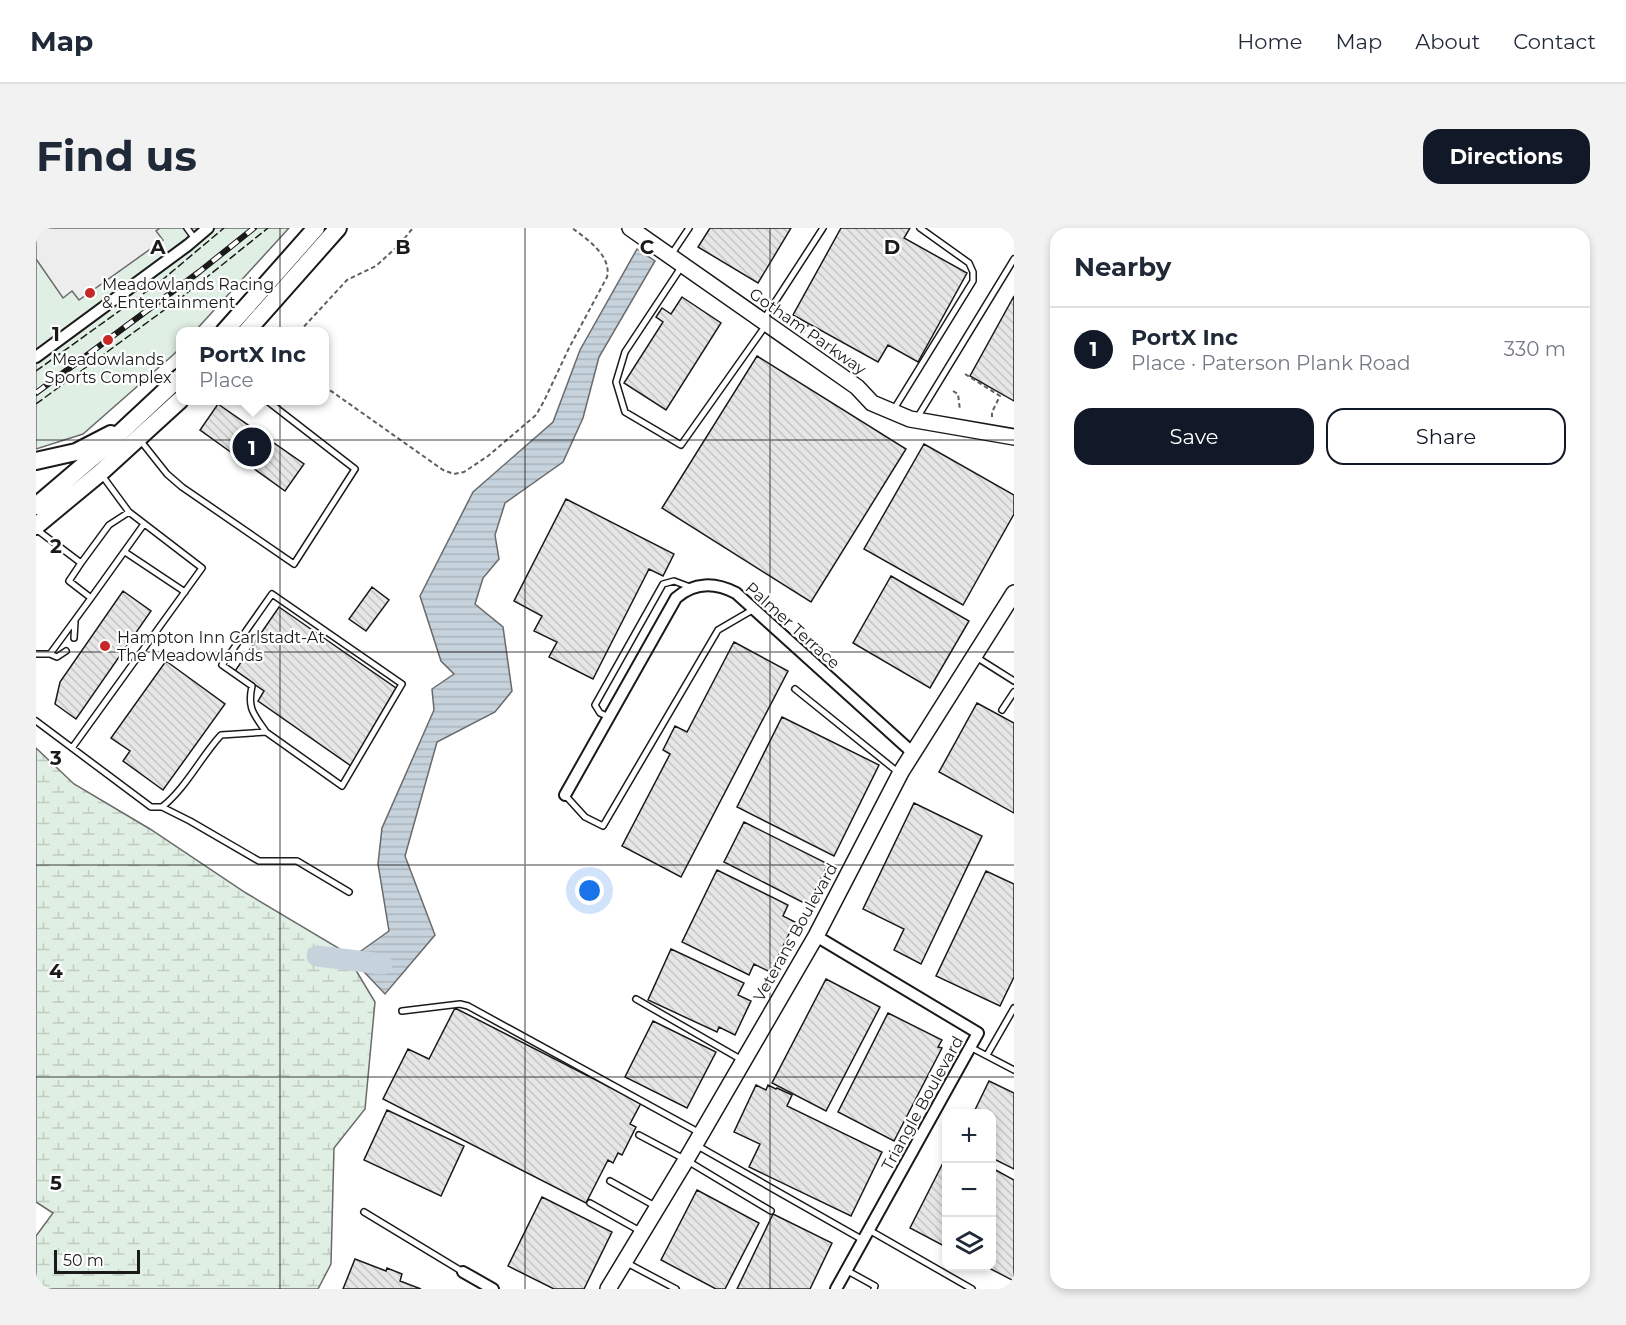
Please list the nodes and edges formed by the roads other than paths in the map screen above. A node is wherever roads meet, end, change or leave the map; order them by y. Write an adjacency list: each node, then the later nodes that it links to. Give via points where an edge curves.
1 (187, 228): 9 (lane)
2 (208, 228): 9 (street)
3 (316, 228): 14 (main road)
4 (338, 228): 15 (main road)
5 (630, 228): 10 (street, Gotham Parkway)
6 (689, 228): 10 (lane)
7 (823, 228): 13 (lane)
8 (920, 228): 20 (lane, via 969,263 973,281)
9 (195, 239): 16 (street)
10 (670, 256): 12 (street, Gotham Parkway)
11 (1014, 259): 22 (lane)
12 (683, 265): 13 (street, Gotham Parkway); 13 (lane, via 625,352 616,382 626,412 681,445)
13 (765, 322): 20 (street, Gotham Parkway, via 857,387 872,403)
14 (228, 327)
15 (250, 327)
16 (36, 357)
17 (176, 381): 21 (main road)
18 (176, 404): 24 (main road)
19 (272, 405): 24 (lane, via 355,469 294,564 182,487)
20 (892, 413): 22 (street, Gotham Parkway)
21 (137, 419): 25 (main road, via 76,452); 27 (main road)
22 (916, 420): 23 (street, Gotham Parkway)
23 (1014, 437)
24 (139, 439): 26 (main road)
25 (36, 461)
26 (100, 473): 28 (lane); 30 (main road)
27 (36, 506)
28 (129, 512): 29 (lane); 32 (lane, via 109,525)
29 (144, 524): 31 (lane); 34 (lane, via 202,568)
30 (36, 527): 32 (lane)
31 (125, 552): 34 (lane); 35 (lane)
32 (81, 563): 35 (lane, via 69,581)
33 (691, 588): 37 (street, Palmer Terrace, via 725,587); 48 (street, via 676,598); 48 (lane, via 674,581 663,584 595,705)
34 (185, 592): 51 (lane)
35 (91, 598): 38 (lane)
36 (1013, 599): 43 (street, Veterans Boulevard)
37 (754, 609): 52 (street, Palmer Terrace); 54 (lane, via 718,630 603,826 585,817)
38 (75, 622): 39 (lane); 42 (lane)
39 (74, 638)
40 (66, 651): 42 (lane, via 57,657)
41 (36, 654): 42 (lane)
42 (50, 654)
43 (974, 656): 44 (lane); 52 (street, Veterans Boulevard)
44 (1014, 681)
45 (795, 689): 53 (lane)
46 (1014, 692): 47 (lane)
47 (1002, 710)
48 (609, 717): 54 (street)
49 (36, 721): 51 (lane)
50 (266, 732): 50 (lane, via 250,708 252,686 222,665 272,594 402,684 342,786); 55 (lane, via 221,735)
51 (72, 748): 55 (lane, via 151,807)
52 (914, 753): 53 (street, Veterans Boulevard)
53 (900, 774): 57 (street, Veterans Boulevard)
54 (565, 795)
55 (162, 807): 56 (lane, via 259,861 297,861)
56 (349, 892)
57 (816, 936): 61 (street, Triangle Boulevard, via 978,1033); 63 (street, Veterans Boulevard)
58 (636, 999): 63 (lane)
59 (1014, 1008): 62 (lane)
60 (402, 1011): 66 (lane, via 468,1006)
61 (970, 1047): 62 (lane); 73 (street, Triangle Boulevard)
62 (987, 1056): 64 (lane)
63 (743, 1061): 66 (street, Veterans Boulevard)
64 (1014, 1070)
65 (639, 1135): 67 (lane)
66 (698, 1139): 67 (street, Veterans Boulevard); 75 (lane)
67 (686, 1160): 70 (street, Veterans Boulevard); 71 (lane)
68 (610, 1181): 70 (lane)
69 (590, 1203): 74 (lane)
70 (657, 1207): 74 (street, Veterans Boulevard)
71 (771, 1210)
72 (364, 1212): 78 (lane)
73 (869, 1230): 75 (street, Triangle Boulevard); 84 (lane)
74 (642, 1232): 76 (street, Veterans Boulevard)
75 (863, 1240): 77 (street, Triangle Boulevard)
76 (624, 1261): 80 (street, Veterans Boulevard); 81 (lane)
77 (846, 1270): 82 (street, Triangle Boulevard); 83 (lane, via 875,1286)
78 (463, 1272): 79 (street)
79 (493, 1289)
80 (608, 1289)
81 (676, 1289)
82 (836, 1289)
83 (874, 1289)
84 (972, 1289)

